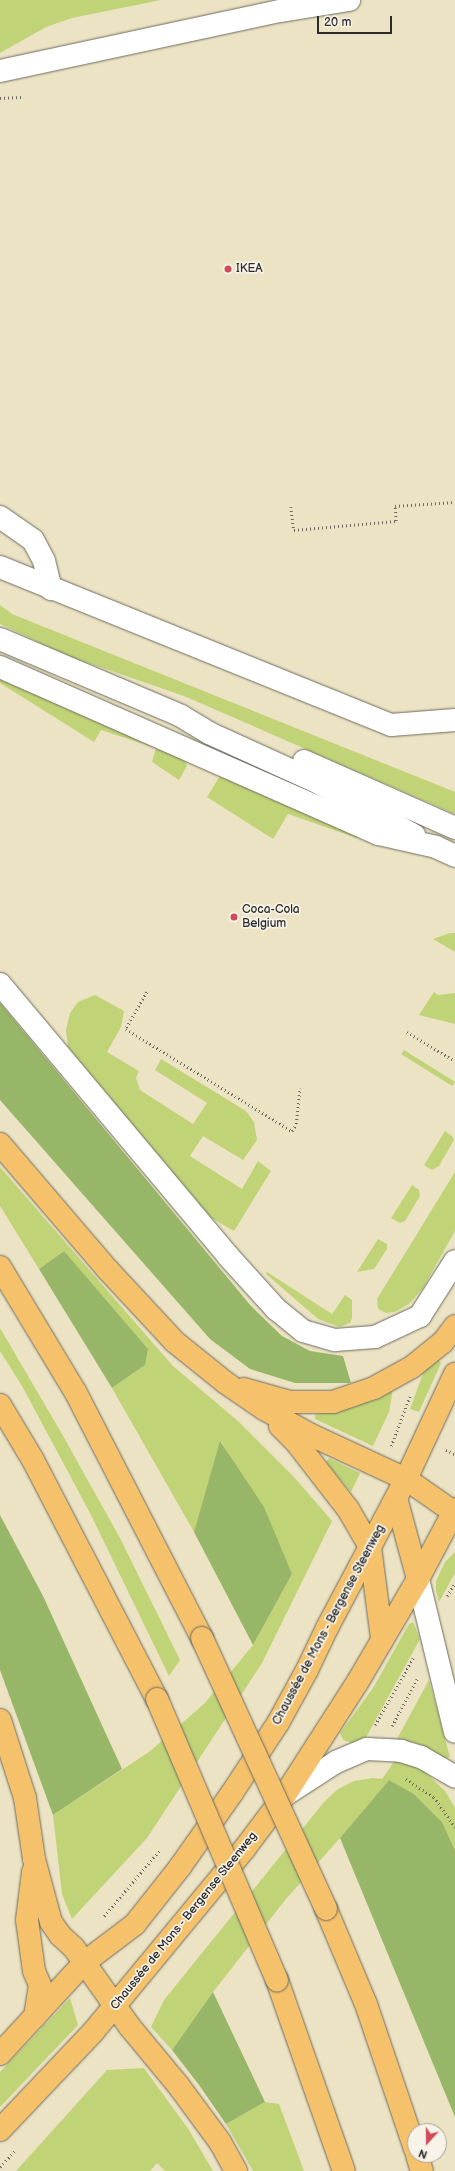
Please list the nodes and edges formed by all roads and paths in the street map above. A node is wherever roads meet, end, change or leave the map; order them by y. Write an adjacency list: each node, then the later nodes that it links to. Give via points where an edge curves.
1 (348, 0): 2 (street, via 281,11)
2 (0, 71)
3 (21, 97): 4 (path)
4 (0, 98)
5 (455, 502): 6 (path, via 395,506 396,521 294,530)
6 (291, 507)
7 (0, 516): 9 (street, via 33,540 44,561)
8 (0, 567): 9 (street)
9 (51, 589): 13 (street, via 391,726)
10 (0, 639): 12 (street)
11 (0, 667): 15 (street, via 378,834)
12 (181, 716): 14 (street, via 228,729); 15 (street, via 209,733 317,782)
13 (455, 720)
14 (455, 828)
15 (436, 847): 16 (street)
16 (455, 856)
17 (0, 984): 23 (street, via 233,1261 276,1309 303,1331 335,1340 375,1337 420,1316)
18 (147, 992): 21 (path, via 126,1029 292,1131 296,1124)
19 (407, 1032): 20 (path)
20 (455, 1060)
21 (300, 1088)
22 (0, 1144): 28 (main road, via 108,1270 175,1342)
23 (455, 1261)
24 (0, 1267): 57 (main road, bridge, via 76,1393 202,1638 326,1909 366,2004)
25 (455, 1326): 26 (main road, via 443,1342)
26 (412, 1367): 28 (main road, via 374,1388 333,1402 290,1402); 31 (path, via 410,1398)
27 (455, 1374): 32 (main road, Chaussée de Mons - Bergense Steenweg)
28 (226, 1383): 30 (main road)
29 (0, 1405): 60 (main road, bridge, via 33,1460 157,1699 277,1980)
30 (264, 1409): 31 (main road, via 311,1435); 35 (main road, via 301,1448 348,1510)
31 (382, 1468): 32 (main road)
32 (406, 1479): 33 (main road, Chaussée de Mons - Bergense Steenweg); 34 (main road)
33 (396, 1498): 35 (main road, Chaussée de Mons - Bergense Steenweg); 36 (main road)
34 (455, 1511): 36 (main road, Chaussée de Mons - Bergense Steenweg)
35 (370, 1547): 40 (main road); 53 (main road, Chaussée de Mons - Bergense Steenweg, via 285,1710 232,1793 180,1867 135,1924)
36 (418, 1579): 39 (street); 40 (main road, Chaussée de Mons - Bergense Steenweg)
37 (455, 1583): 38 (path)
38 (454, 1587): 39 (path)
39 (430, 1628): 44 (street); 45 (path, via 369,1737)
40 (382, 1638): 48 (main road, Chaussée de Mons - Bergense Steenweg, via 357,1683)
41 (419, 1676): 43 (path)
42 (0, 1720): 51 (main road, via 25,1798)
43 (390, 1730)
44 (455, 1732)
45 (367, 1749): 46 (street, via 402,1751 421,1757); 48 (street, via 336,1762)
46 (455, 1778)
47 (406, 1779): 49 (path, via 434,1798)
48 (284, 1794): 54 (main road, Chaussée de Mons - Bergense Steenweg, via 244,1848)
49 (455, 1827)
50 (161, 1849): 52 (path)
51 (34, 1859): 53 (main road, via 51,1922); 55 (main road, via 27,1920 34,1971 40,1984)
52 (100, 1920)
53 (85, 1962): 54 (main road); 55 (main road, Chaussée de Mons - Bergense Steenweg)
54 (116, 2005): 58 (main road, Chaussée de Mons - Bergense Steenweg); 59 (main road, via 130,2027 178,2085 220,2142)
55 (35, 2017): 56 (main road, Chaussée de Mons - Bergense Steenweg)
56 (0, 2054)
57 (407, 2125)
58 (0, 2130)
59 (236, 2171)
60 (344, 2171)

